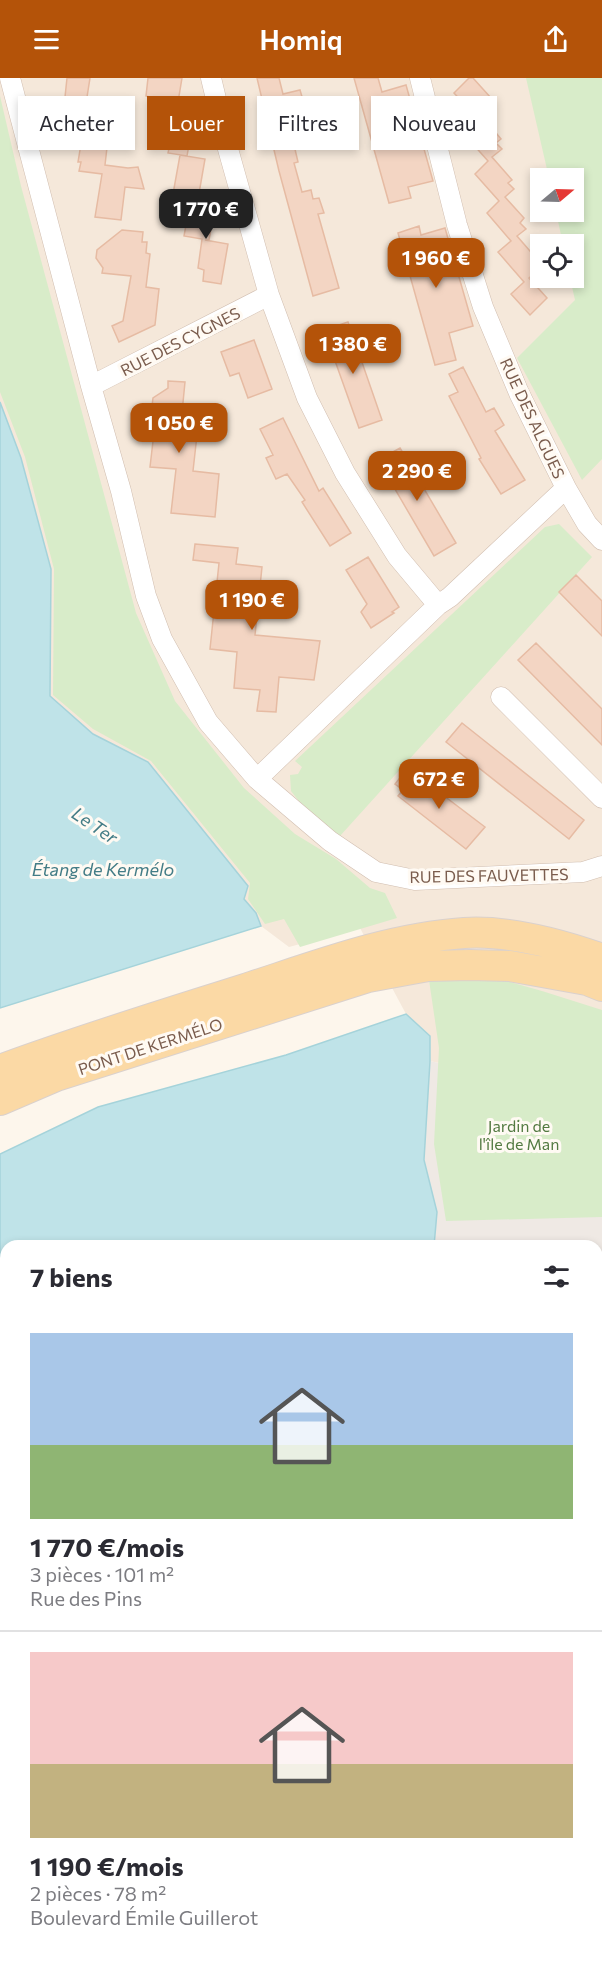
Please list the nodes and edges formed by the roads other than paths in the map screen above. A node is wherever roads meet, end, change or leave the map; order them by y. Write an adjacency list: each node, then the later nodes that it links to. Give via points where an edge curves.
1 (10, 78): 5 (street)
2 (211, 78): 4 (street)
3 (420, 78): 6 (street, RUE DES ALGUES, via 457,225 483,307 519,393)
4 (269, 295): 5 (street, RUE DES CYGNES); 8 (street, via 307,398 345,473 397,556)
5 (91, 386): 10 (street, via 146,596 162,639 208,723)
6 (566, 488): 7 (street, via 587,524); 8 (street, RUE DES ALGUES)
7 (602, 540)
8 (438, 604): 10 (street, RUE DES ALGUES)
9 (501, 697): 11 (street)
10 (257, 779): 12 (street, RUE DES FAUVETTES, via 330,841 376,872 415,880 583,872)
11 (602, 798)
12 (602, 866)
13 (602, 959): 15 (main road, via 532,940 467,933 373,949)
14 (510, 966): 15 (main road, via 428,966); 16 (main road); 17 (main road)
15 (295, 986): 18 (main road, PONT DE KERMÉLO, via 47,1052); 19 (main road, PONT DE KERMÉLO)
16 (602, 986)
17 (602, 1002)
18 (0, 1070)
19 (0, 1100)

